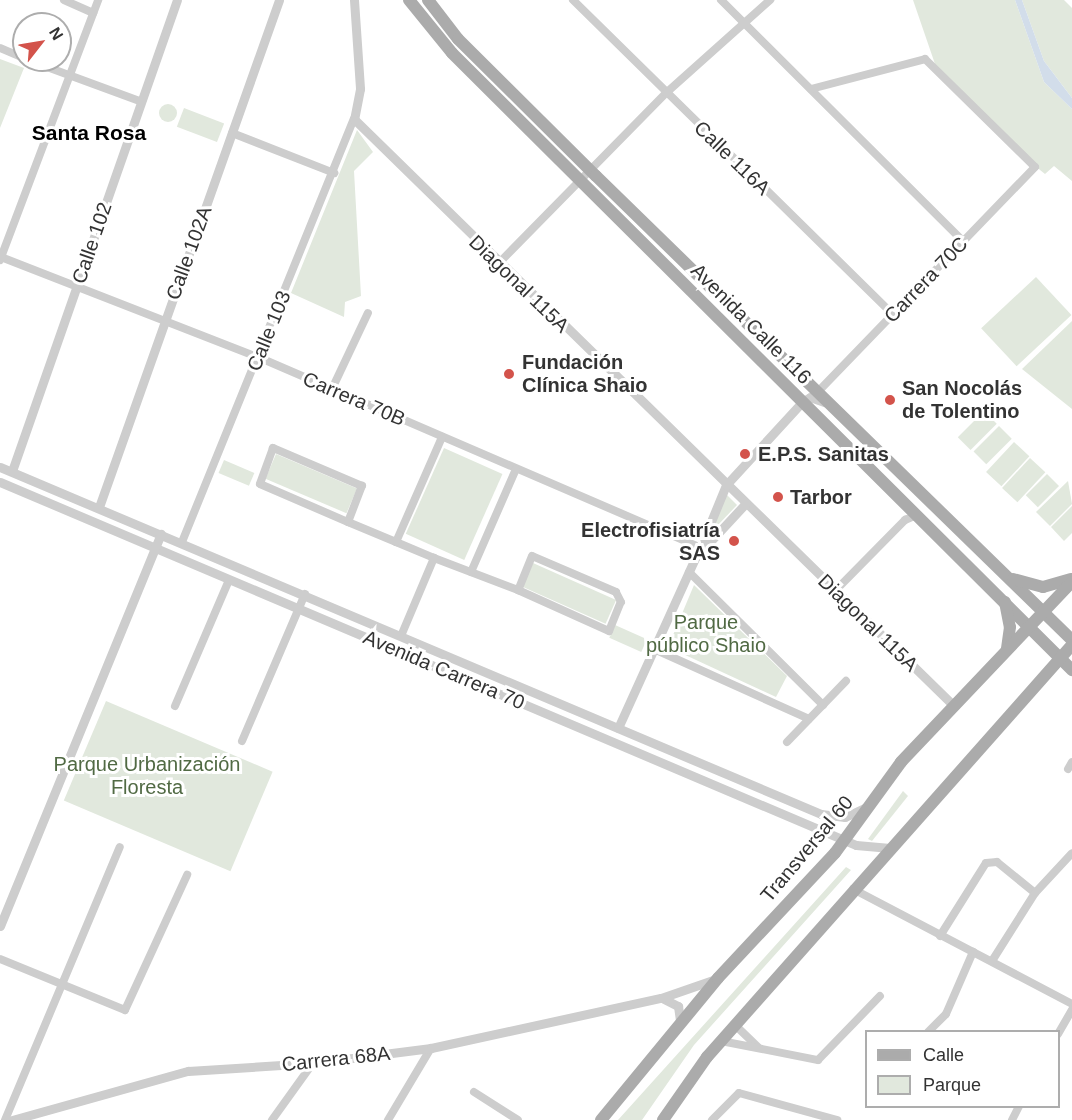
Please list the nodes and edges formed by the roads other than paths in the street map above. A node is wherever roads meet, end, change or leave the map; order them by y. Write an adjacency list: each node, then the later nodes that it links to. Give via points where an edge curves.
1 (64, 0): 11 (street)
2 (98, 0): 11 (street)
3 (177, 0): 17 (street, Calle 102)
4 (279, 0): 19 (street, Calle 102A)
5 (354, 0): 18 (street, via 360,89)
6 (409, 0): 22 (main road, Avenida Calle 116, via 445,46)
7 (428, 0): 20 (main road, Avenida Calle 116, via 458,39)
8 (573, 0): 16 (street, Calle 116A)
9 (721, 0): 12 (street)
10 (770, 0): 12 (street)
11 (93, 12): 14 (street)
12 (742, 21): 15 (street); 16 (street)
13 (56, 72): 14 (street)
14 (68, 77): 17 (street); 24 (street)
15 (811, 89): 23 (street); 23 (street, Carrera 70C, via 925,59 1035,167)
16 (666, 93): 20 (street); 28 (street, Calle 116A)
17 (142, 102): 26 (street, Calle 102)
18 (354, 119): 21 (street, Calle 103); 25 (street, Diagonal 115A)
19 (232, 133): 21 (street); 29 (street, Calle 102A)
20 (590, 170): 22 (street); 32 (main road, Avenida Calle 116)
21 (334, 173): 30 (street, Calle 103)
22 (579, 182): 25 (street); 33 (main road, Avenida Calle 116)
23 (963, 241): 28 (street, Carrera 70C)
24 (0, 258): 26 (street, Carrera 70B)
25 (498, 264): 40 (street, Diagonal 115A)
26 (76, 287): 29 (street, Carrera 70B); 38 (street, Calle 102)
27 (368, 313): 31 (street)
28 (893, 314): 32 (street, Carrera 70C)
29 (165, 322): 30 (street, Carrera 70B); 42 (street, Calle 102A)
30 (258, 357): 31 (street, Carrera 70B); 46 (street, Calle 103)
31 (332, 389): 35 (street, Carrera 70B)
32 (817, 393): 34 (main road, Avenida Calle 116)
33 (802, 402): 34 (street, via 813,397); 40 (street); 43 (main road, Avenida Calle 116)
34 (829, 405): 53 (main road, Avenida Calle 116)
35 (442, 437): 37 (street, Carrera 70B); 47 (street)
36 (0, 466): 38 (street, Avenida Carrera 70)
37 (516, 469): 48 (street, Carrera 70B); 51 (street)
38 (12, 471): 39 (street, Calle 102); 42 (street, Avenida Carrera 70)
39 (3, 484): 49 (street, Avenida Carrera 70)
40 (726, 485): 41 (street, Diagonal 115A); 48 (street)
41 (745, 504): 48 (street); 57 (street, Diagonal 115A)
42 (99, 507): 45 (street, Avenida Carrera 70)
43 (917, 515): 57 (street, via 905,520); 59 (main road, Avenida Calle 116)
44 (348, 522): 44 (street, via 258,483 273,447 362,486); 47 (street)
45 (161, 534): 46 (street, Avenida Carrera 70); 49 (street)
46 (182, 542): 58 (street, Avenida Carrera 70)
47 (396, 542): 50 (street)
48 (701, 548): 52 (street)
49 (155, 549): 54 (street, Avenida Carrera 70); 88 (street)
50 (434, 558): 51 (street); 63 (street)
51 (471, 572): 56 (street)
52 (689, 572): 65 (street); 70 (street)
53 (1005, 575): 55 (main road, via 1043,587); 61 (main road, Avenida Calle 116)
54 (230, 580): 60 (street, Avenida Carrera 70); 71 (street)
55 (1072, 580): 61 (main road, Transversal 60)
56 (518, 590): 56 (street, via 609,631 621,602 616,592 532,556)
57 (835, 591): 72 (street, Diagonal 115A)
58 (305, 594): 60 (street); 63 (street, Avenida Carrera 70)
59 (1005, 601): 62 (main road, Avenida Calle 116); 66 (main road, via 1010,627)
60 (297, 609): 75 (street, Avenida Carrera 70); 76 (street)
61 (1043, 612): 62 (main road, Transversal 60); 64 (main road, Avenida Calle 116)
62 (1029, 626): 66 (main road, Transversal 60); 67 (main road, Avenida Calle 116)
63 (401, 636): 74 (street, Avenida Carrera 70)
64 (1072, 643): 67 (main road)
65 (654, 649): 73 (street); 74 (street)
66 (1006, 649): 72 (main road, Transversal 60)
67 (1060, 658): 68 (main road, Avenida Calle 116); 83 (main road)
68 (1072, 670)
69 (846, 681): 70 (street)
70 (823, 705): 73 (street)
71 (175, 706)
72 (954, 706): 80 (main road, Transversal 60)
73 (809, 719): 77 (street)
74 (614, 726): 75 (street); 78 (street, Avenida Carrera 70)
75 (603, 737): 79 (street, Avenida Carrera 70)
76 (242, 741)
77 (788, 742)
78 (676, 752): 79 (street); 80 (street, Avenida Carrera 70, via 821,814 845,817)
79 (670, 766): 81 (street, Avenida Carrera 70)
80 (870, 806): 81 (main road, Transversal 60)
81 (845, 840): 83 (street, Avenida Carrera 70); 93 (main road, Transversal 60)
82 (120, 847): 94 (street)
83 (890, 848): 86 (main road)
84 (1072, 853): 87 (street)
85 (187, 875): 94 (street, via 124,1010)
86 (853, 889): 89 (street); 100 (main road)
87 (1035, 893): 89 (street, via 990,861); 92 (street)
88 (0, 926)
89 (940, 936): 90 (street)
90 (973, 952): 92 (street); 101 (street, via 945,1014)
91 (0, 959): 94 (street)
92 (992, 962): 97 (street)
93 (718, 978): 96 (street, Carrera 68A); 99 (main road, Transversal 60)
94 (62, 984): 108 (street)
95 (880, 996): 104 (street, via 822,1058 809,1061)
96 (661, 998): 99 (street, via 678,1006); 105 (street, Carrera 68A)
97 (1072, 1004)
98 (1072, 1010): 102 (street)
99 (680, 1021): 113 (main road, Transversal 60)
100 (735, 1025): 103 (main road); 104 (street)
101 (930, 1030)
102 (1060, 1032)
103 (721, 1041): 104 (street); 114 (main road)
104 (758, 1047)
105 (431, 1048): 106 (street, Carrera 68A); 111 (street)
106 (313, 1063): 109 (street, Carrera 68A, via 188,1071); 110 (street)
107 (474, 1092): 112 (street)
108 (5, 1120)
109 (12, 1120)
110 (272, 1120)
111 (388, 1120)
112 (518, 1120)
113 (601, 1120)
114 (663, 1120)
115 (712, 1120): 116 (street, via 740,1093)
116 (837, 1120)

